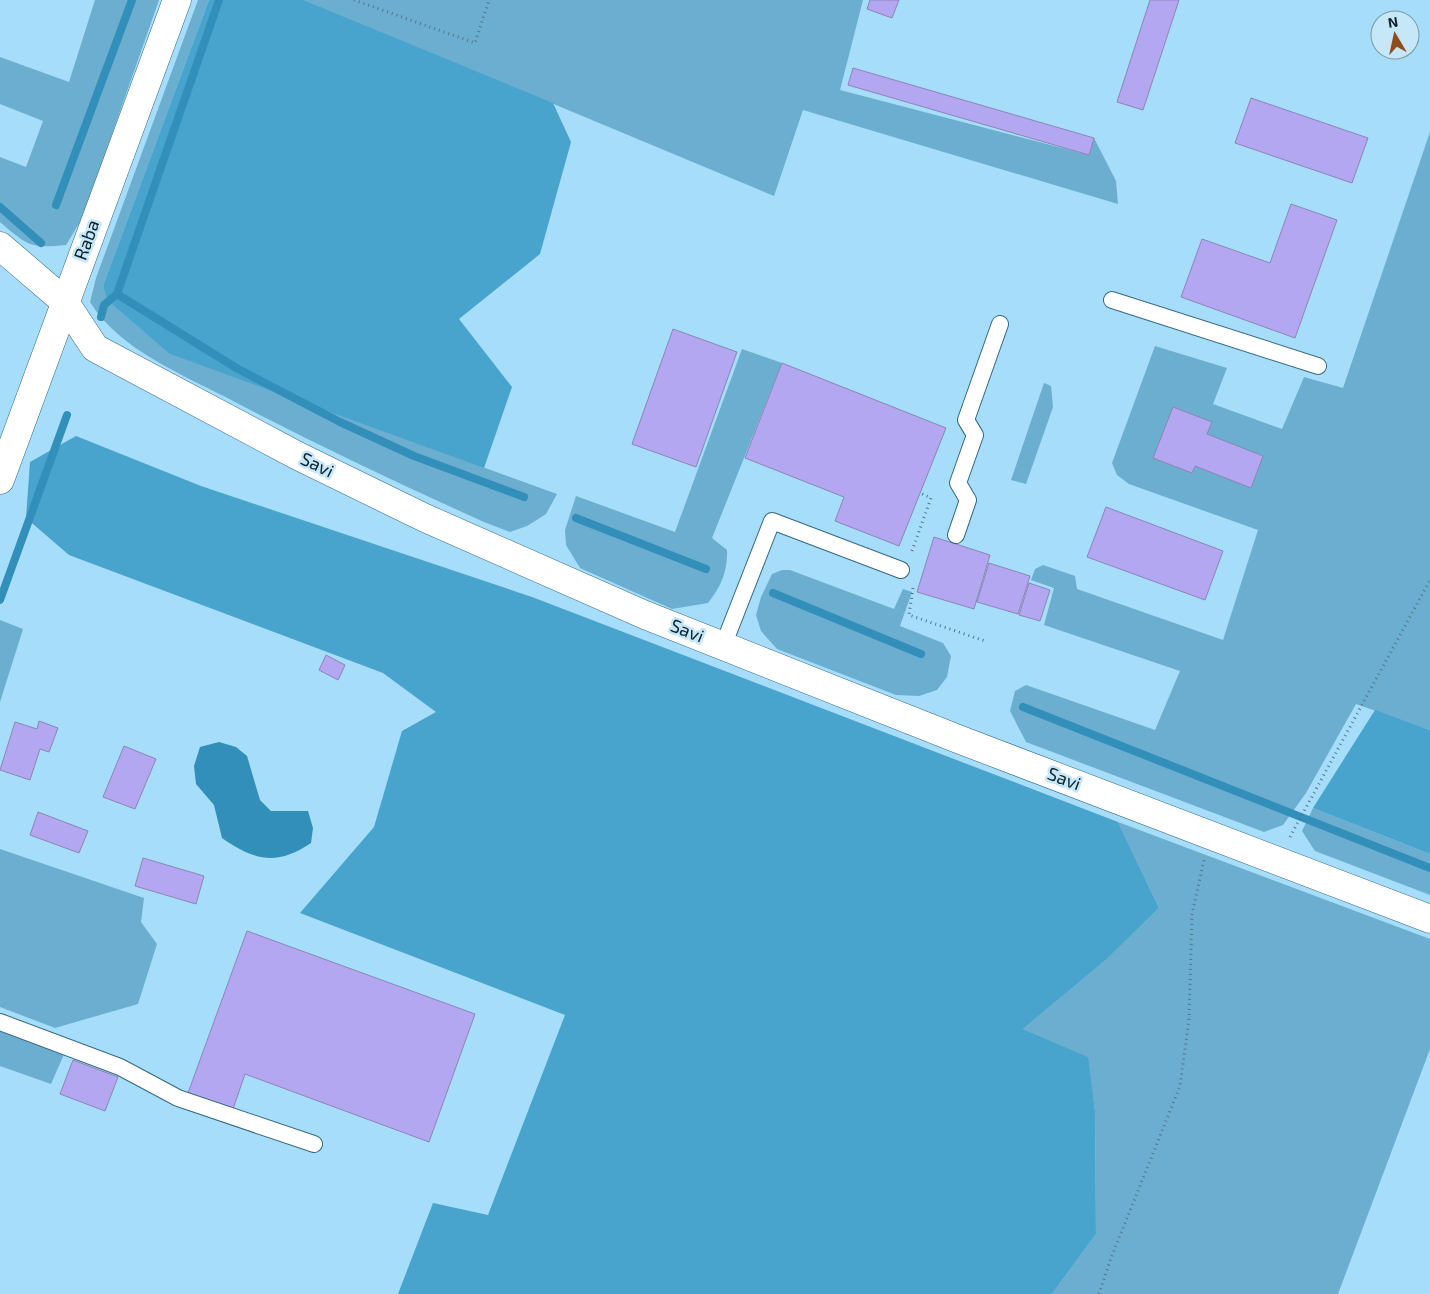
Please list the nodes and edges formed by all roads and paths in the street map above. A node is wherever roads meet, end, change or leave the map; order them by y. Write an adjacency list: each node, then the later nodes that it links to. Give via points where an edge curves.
1 (177, 0): 6 (street, Raba)
2 (354, 0): 3 (path, via 475,43)
3 (489, 0)
4 (0, 246): 6 (street, Savi)
5 (1112, 300): 8 (lane)
6 (64, 301): 9 (street, Raba); 15 (street, Savi, via 95,348 281,447 451,530)
7 (1000, 324): 11 (lane, via 966,420 975,435 958,483 968,500)
8 (1318, 366)
9 (0, 480)
10 (920, 493): 12 (path, via 931,498 911,555 907,553)
11 (956, 535)
12 (901, 570): 14 (path, via 898,583 914,589 909,615); 15 (lane, via 772,521)
13 (1430, 580): 16 (path)
14 (985, 641)
15 (724, 646): 17 (street, Savi)
16 (1296, 827)
17 (1214, 837): 18 (street, Savi); 21 (path, via 1201,869 1192,914 1189,1019 1180,1086)
18 (1430, 919)
19 (0, 1022): 20 (lane, via 120,1066 178,1098)
20 (314, 1144)
21 (1099, 1294)

